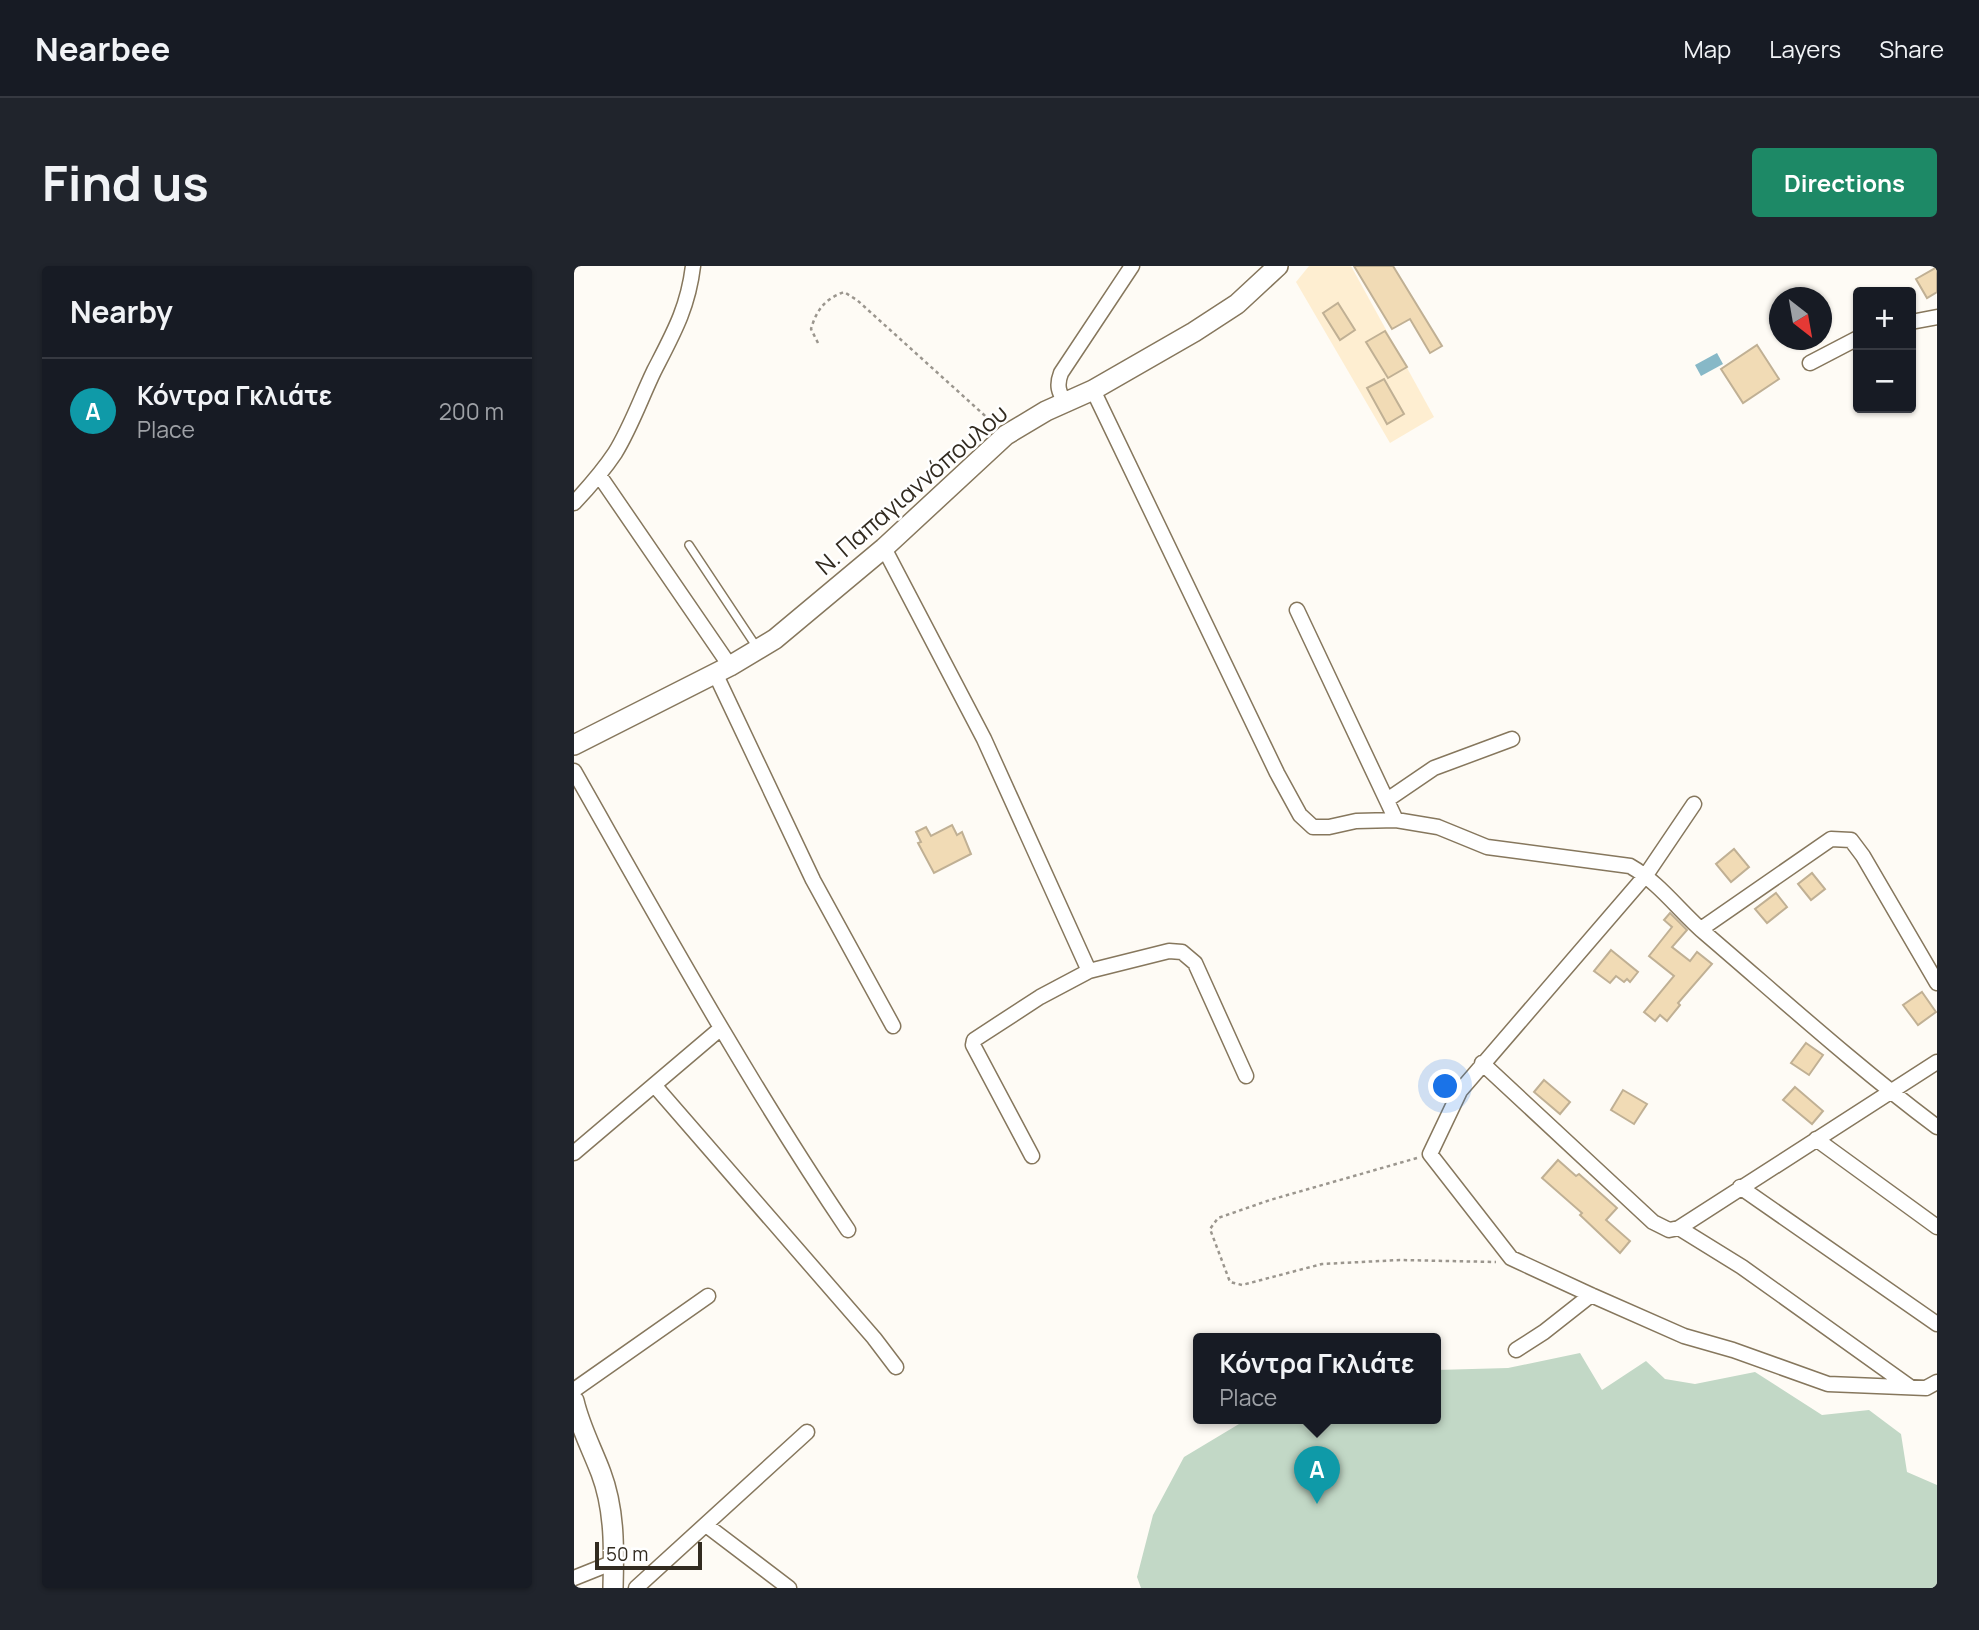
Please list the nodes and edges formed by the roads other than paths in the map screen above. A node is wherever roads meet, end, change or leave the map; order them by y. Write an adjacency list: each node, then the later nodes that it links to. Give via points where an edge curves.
1 (693, 266): 10 (street, via 678,327 616,451)
2 (1132, 266): 9 (street, via 1061,373 1058,391)
3 (1278, 266): 8 (street, Ν. Παπαγιαννόπουλου, via 1237,304)
4 (1937, 317): 5 (street)
5 (1916, 321)
6 (1853, 341): 7 (street)
7 (1810, 363)
8 (1093, 390): 9 (street, Ν. Παπαγιαννόπουλου); 22 (street, via 1300,815 1313,827)
9 (1065, 403): 13 (street, Ν. Παπαγιαννόπουλου, via 1006,435)
10 (599, 475): 11 (street); 16 (street)
11 (574, 503)
12 (689, 545): 15 (lane)
13 (884, 548): 15 (street, Ν. Παπαγιαννόπουλου); 25 (street, via 984,739)
14 (1297, 610): 20 (street)
15 (758, 649): 16 (street, Ν. Παπαγιαννόπουλου)
16 (723, 670): 18 (street, Ν. Παπαγιαννόπουλου); 27 (street, via 813,880)
17 (1512, 739): 20 (street, via 1434,768)
18 (574, 745)
19 (574, 771): 28 (street)
20 (1387, 800): 22 (street)
21 (1694, 804): 23 (street)
22 (1396, 820): 23 (street, via 1438,827 1487,847 1630,866)
23 (1646, 875): 24 (street); 30 (street)
24 (1701, 929): 26 (street, via 1831,839 1851,840); 33 (street)
25 (1089, 971): 31 (street, via 1182,951 1195,963); 37 (street, via 974,1040)
26 (1937, 983)
27 (893, 1027)
28 (720, 1029): 32 (street); 41 (street)
29 (1937, 1062): 33 (street)
30 (1482, 1063): 40 (street, via 1653,1222 1669,1230); 42 (street, via 1460,1091 1430,1154 1511,1258)
31 (1246, 1076)
32 (654, 1086): 36 (street); 46 (street)
33 (1888, 1091): 34 (street); 35 (street)
34 (1937, 1127)
35 (1816, 1139): 38 (street); 39 (street)
36 (574, 1153)
37 (1032, 1156)
38 (1740, 1187): 40 (street); 44 (street)
39 (1937, 1227)
40 (1679, 1228): 48 (street, via 1753,1274)
41 (848, 1230)
42 (1591, 1295): 45 (street); 48 (street, via 1684,1336 1828,1384)
43 (708, 1296): 49 (street)
44 (1937, 1324)
45 (1516, 1350)
46 (896, 1367)
47 (1937, 1382): 48 (street, via 1926,1388)
48 (1910, 1387)
49 (574, 1390)
50 (574, 1401): 53 (street, via 608,1496)
51 (807, 1433): 52 (street)
52 (706, 1525): 56 (street); 57 (street)
53 (614, 1562): 54 (street); 55 (street)
54 (574, 1578)
55 (613, 1588)
56 (636, 1588)
57 (789, 1588)

